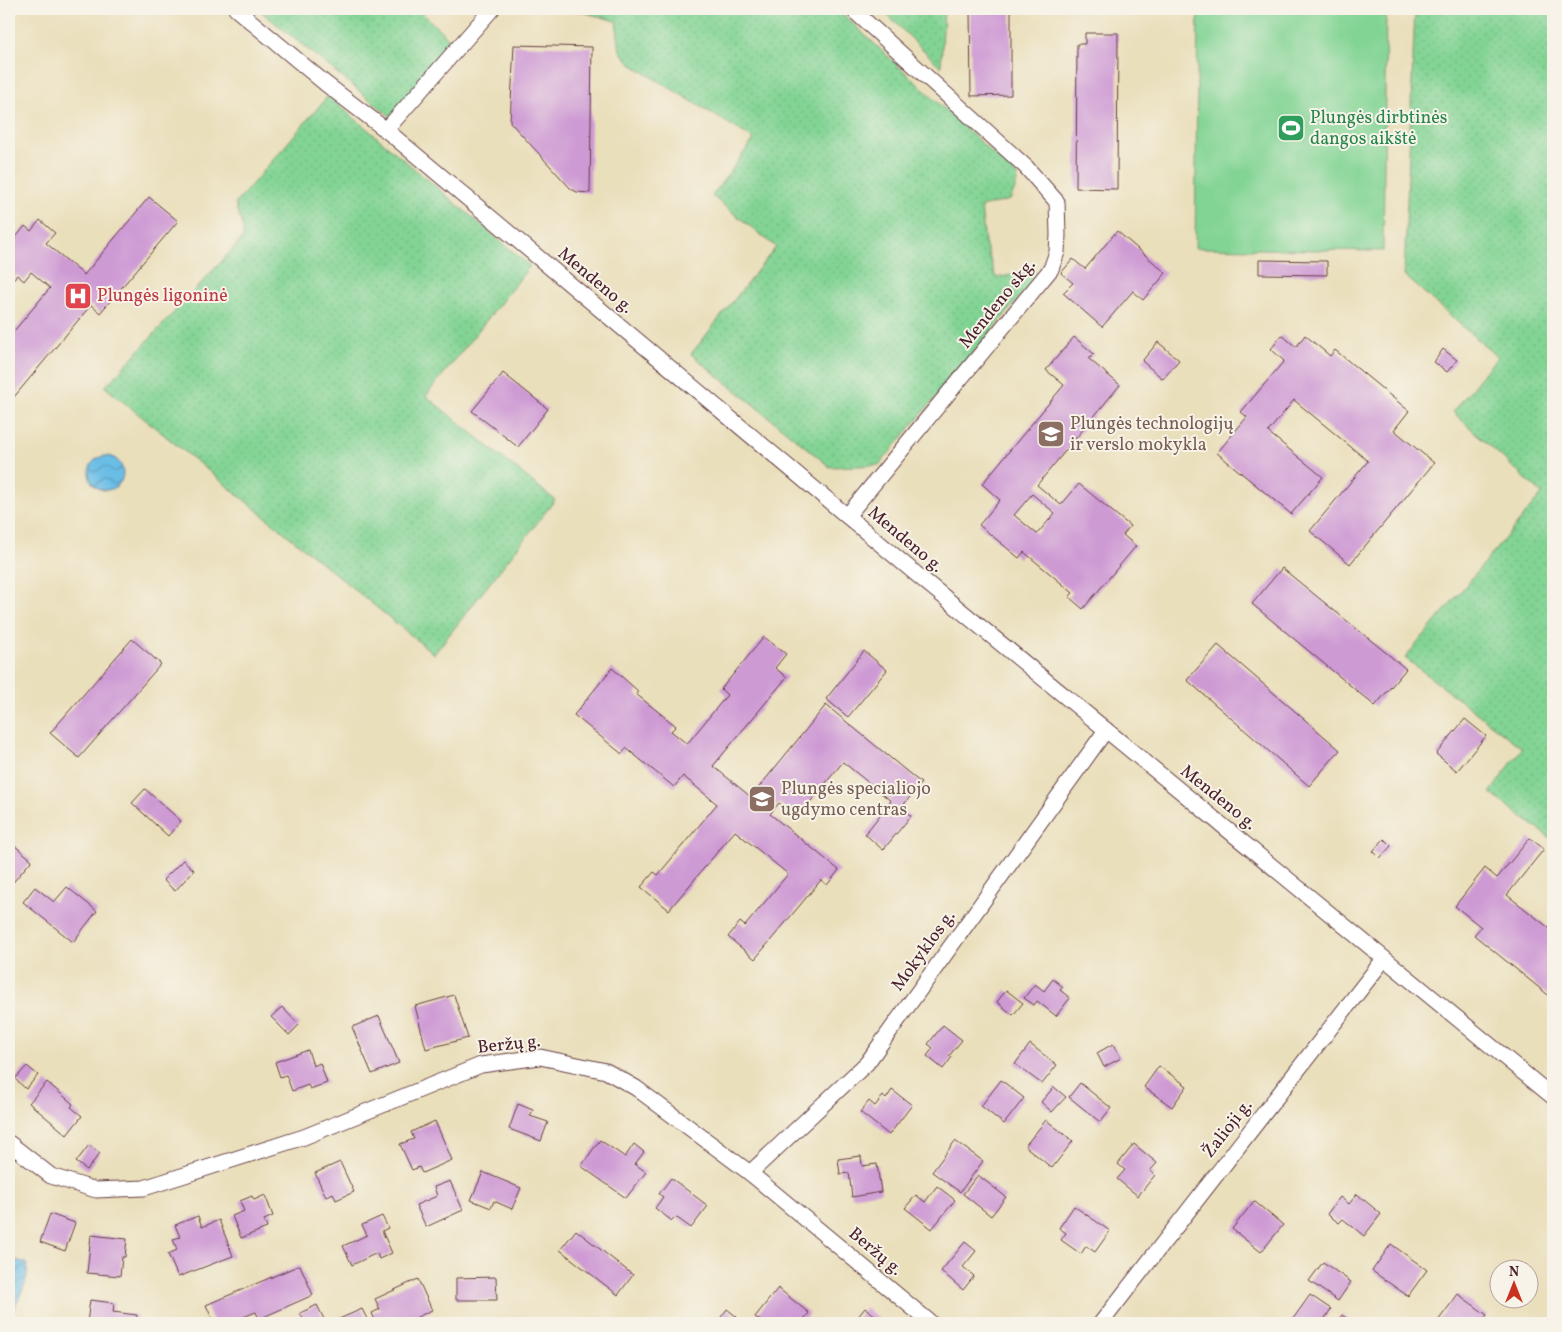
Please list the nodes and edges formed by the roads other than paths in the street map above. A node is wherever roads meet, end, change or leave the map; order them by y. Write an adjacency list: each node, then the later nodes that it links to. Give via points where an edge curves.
1 (236, 9): 4 (street, Mendeno g.)
2 (492, 9): 4 (street)
3 (852, 9): 5 (street, Mendeno skg., via 1032,174 1057,202 1058,235 1052,269)
4 (386, 130): 5 (street, Mendeno g.)
5 (847, 516): 6 (street, Mendeno g.)
6 (1106, 730): 7 (street, Mendeno g.); 10 (street, Mokyklos g., via 866,1062)
7 (1384, 959): 8 (street, Mendeno g.); 12 (street, Žalioji g.)
8 (1553, 1097)
9 (9, 1143): 10 (street, Beržų g., via 51,1176 96,1190 144,1188 304,1137 481,1065 540,1057 606,1071 636,1088)
10 (750, 1173): 11 (street, Beržų g.)
11 (931, 1323)
12 (1101, 1323)

